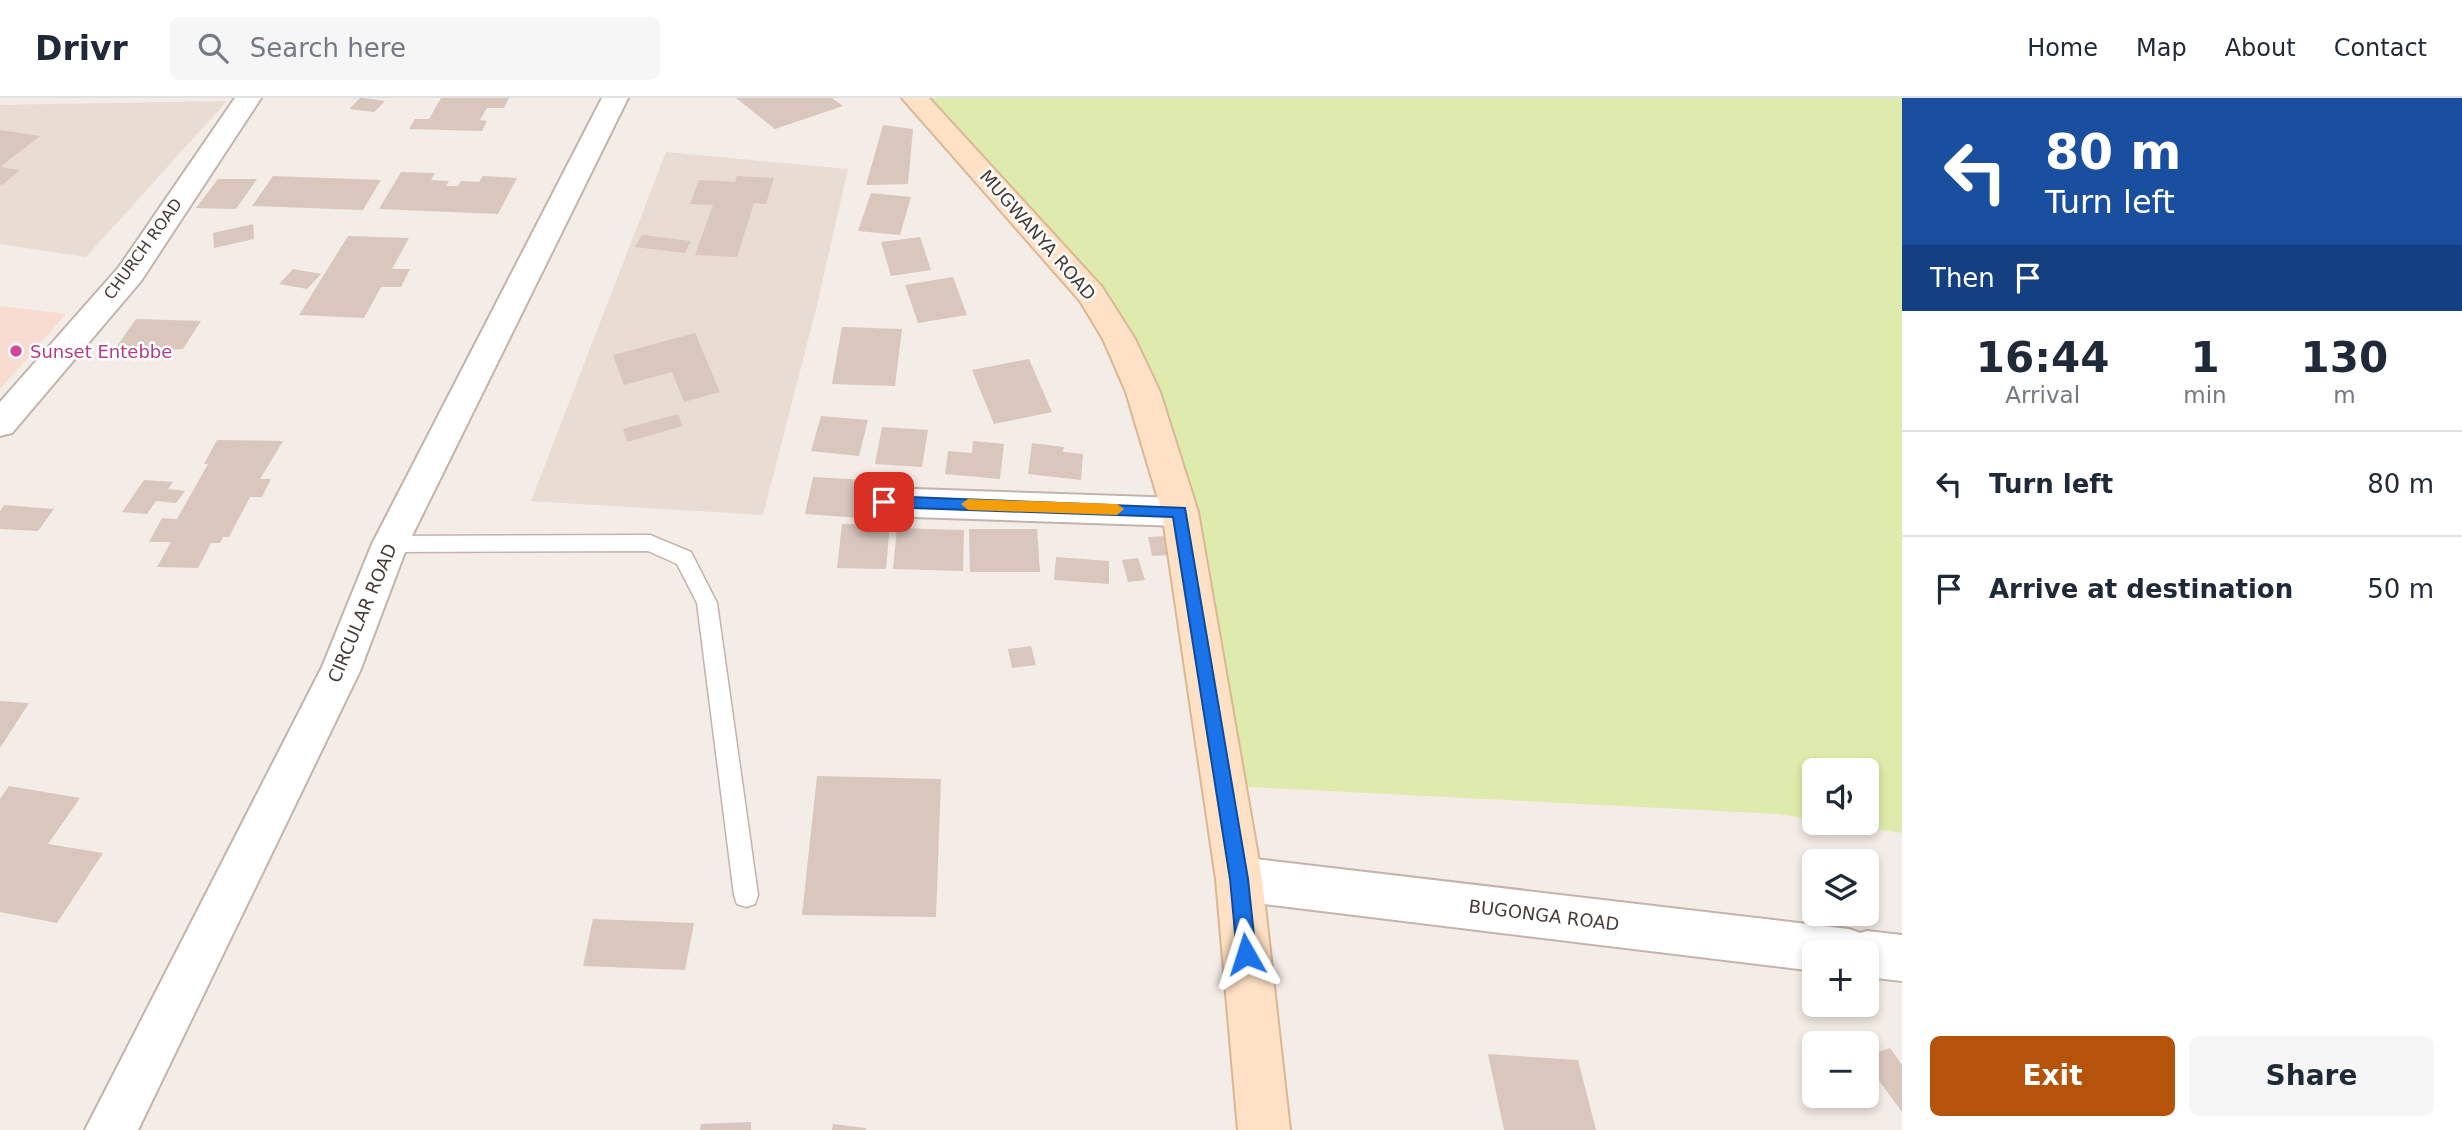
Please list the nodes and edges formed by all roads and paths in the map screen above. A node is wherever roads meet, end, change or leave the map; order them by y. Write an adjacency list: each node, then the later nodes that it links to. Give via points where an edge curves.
1 (248, 98): 4 (street, CHURCH ROAD, via 130,274)
2 (615, 98): 7 (street, CIRCULAR ROAD)
3 (915, 98): 6 (street, MUGWANYA ROAD, via 1091,294 1119,339 1143,392)
4 (0, 424)
5 (884, 502): 6 (street)
6 (1180, 512): 8 (street, MUGWANYA ROAD)
7 (390, 544): 9 (lane, via 650,543 684,558 708,603); 13 (street, CIRCULAR ROAD, via 340,671)
8 (1239, 879): 10 (street, BUGONGA ROAD); 14 (street, MUGWANYA ROAD)
9 (746, 895)
10 (1802, 946)
11 (1879, 955): 12 (street)
12 (1902, 958)
13 (111, 1130)
14 (1264, 1130)

